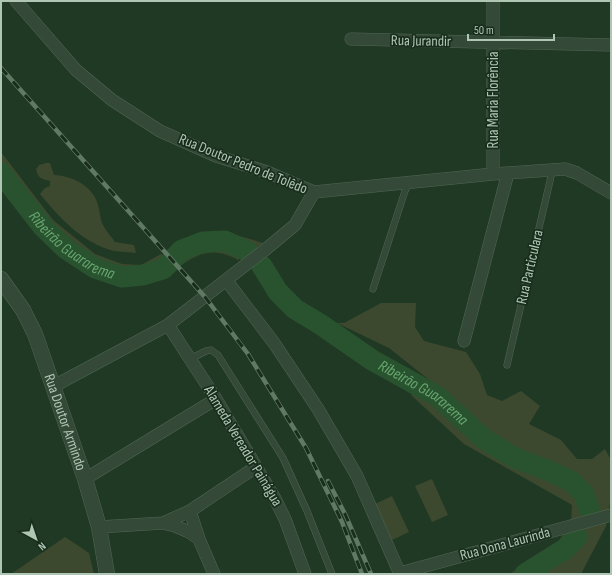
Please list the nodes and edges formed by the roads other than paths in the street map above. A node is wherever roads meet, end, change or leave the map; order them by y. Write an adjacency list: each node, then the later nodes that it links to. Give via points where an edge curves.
1 (16, 1): 10 (street, Rua Doutor Pedro de Tolêdo, via 76,70 112,100 167,134 216,156 267,172)
2 (493, 1): 4 (street, Rua Maria Florência)
3 (352, 39): 4 (street, Rua Jurandir)
4 (493, 43): 5 (street, Rua Jurandir); 8 (street, Rua Maria Florência)
5 (611, 45)
6 (552, 170): 7 (street, Rua Doutor Pedro de Tolêdo); 11 (street, Rua Doutor Pedro de Tolêdo, via 565,169 577,173); 18 (lane, Rua Particulara)
7 (508, 173): 8 (street, Rua Doutor Pedro de Tolêdo); 16 (street)
8 (493, 174): 9 (street, Rua Doutor Pedro de Tolêdo)
9 (410, 182): 10 (street, Rua Doutor Pedro de Tolêdo); 14 (lane)
10 (314, 192): 13 (street, via 295,225)
11 (611, 193)
12 (1, 279): 19 (street, Rua Doutor Armindo, via 23,310 35,334)
13 (226, 280): 15 (street); 32 (street, via 274,343 318,409 357,476)
14 (372, 289)
15 (168, 325): 17 (street, Alameda Vereador Painágua); 19 (street)
16 (464, 341)
17 (190, 359): 20 (street, Alameda Vereador Painágua); 31 (lane, via 211,350 218,355 283,458)
18 (507, 365)
19 (54, 386): 22 (street, Rua Doutor Armindo)
20 (216, 399): 21 (street, Alameda Vereador Painágua); 22 (street)
21 (256, 467): 23 (street); 30 (street, Alameda Vereador Painágua, via 285,519)
22 (85, 479): 26 (street, Rua Doutor Armindo)
23 (190, 511): 25 (street); 27 (street)
24 (611, 515): 32 (street, Rua Dona Laurinda)
25 (163, 523): 26 (street); 27 (street, via 189,532)
26 (99, 527): 28 (street, Rua Doutor Armindo)
27 (199, 539): 29 (street)
28 (107, 574)
29 (214, 574)
30 (305, 574)
31 (332, 574)
32 (400, 574)

